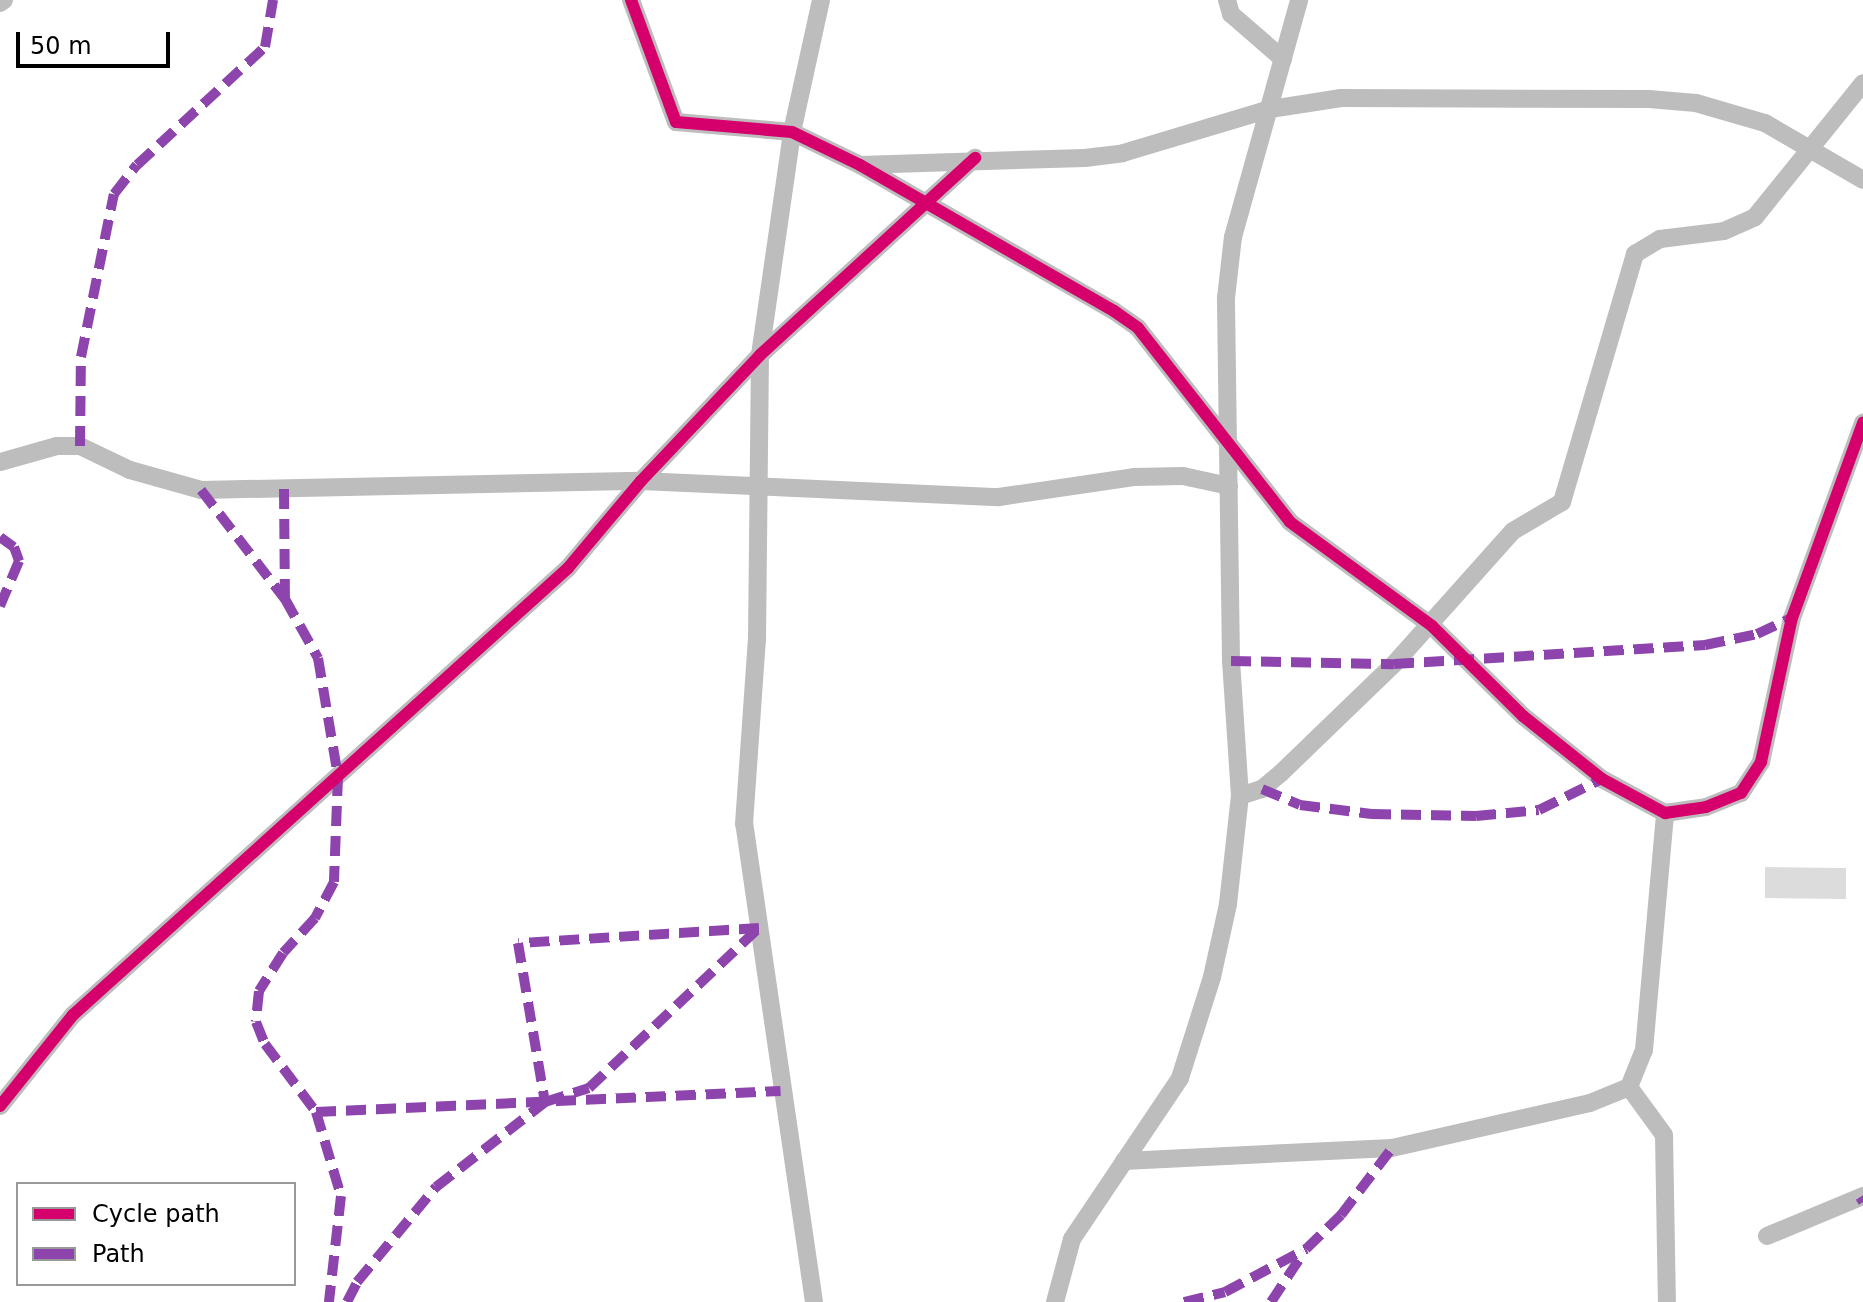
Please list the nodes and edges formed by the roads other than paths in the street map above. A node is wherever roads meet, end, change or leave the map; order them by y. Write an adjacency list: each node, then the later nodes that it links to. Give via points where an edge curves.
1 (631, 0): 8 (street, via 676,122)
2 (821, 0): 8 (street)
3 (1227, 0): 5 (street, via 1231,14)
4 (1299, 0): 5 (street)
5 (1283, 59): 7 (street)
6 (1863, 83): 9 (street)
7 (1270, 109): 9 (street, via 1380,96 1649,99 1696,103 1765,123); 10 (street, via 1123,153); 16 (street, via 1233,237 1226,298)
8 (792, 132): 11 (street); 14 (street)
9 (1807, 148): 12 (street); 21 (street, via 1755,217 1724,231 1660,239 1635,254 1562,502 1503,541)
10 (975, 158): 11 (street); 13 (street)
11 (860, 165): 13 (street)
12 (1863, 180)
13 (921, 204): 14 (street); 16 (street, via 1138,328)
14 (760, 355): 18 (street); 20 (street)
15 (1863, 423): 23 (street, via 1792,618 1761,762 1741,793 1706,807)
16 (1229, 439): 19 (street); 21 (street, via 1290,522)
17 (0, 462): 18 (street, via 57,446 80,446 130,470 201,490)
18 (641, 481): 20 (street); 25 (street, via 568,568 73,1015)
19 (1229, 486): 20 (street, via 1183,476 1134,477 999,497); 22 (street, via 1231,661)
20 (760, 488): 29 (street, via 757,640 744,824)
21 (1432, 626): 22 (street, via 1281,773 1262,789); 23 (street, via 1534,725 1602,779)
22 (1240, 796): 26 (street, via 1228,904 1191,1049 1180,1078)
23 (1665, 813): 24 (street, via 1644,1050)
24 (1629, 1087): 26 (street, via 1590,1103 1392,1148); 31 (street, via 1664,1135)
25 (0, 1106)
26 (1124, 1161): 30 (street, via 1072,1239)
27 (1863, 1196): 28 (street)
28 (1767, 1236)
29 (814, 1302)
30 (1055, 1302)
31 (1667, 1302)

